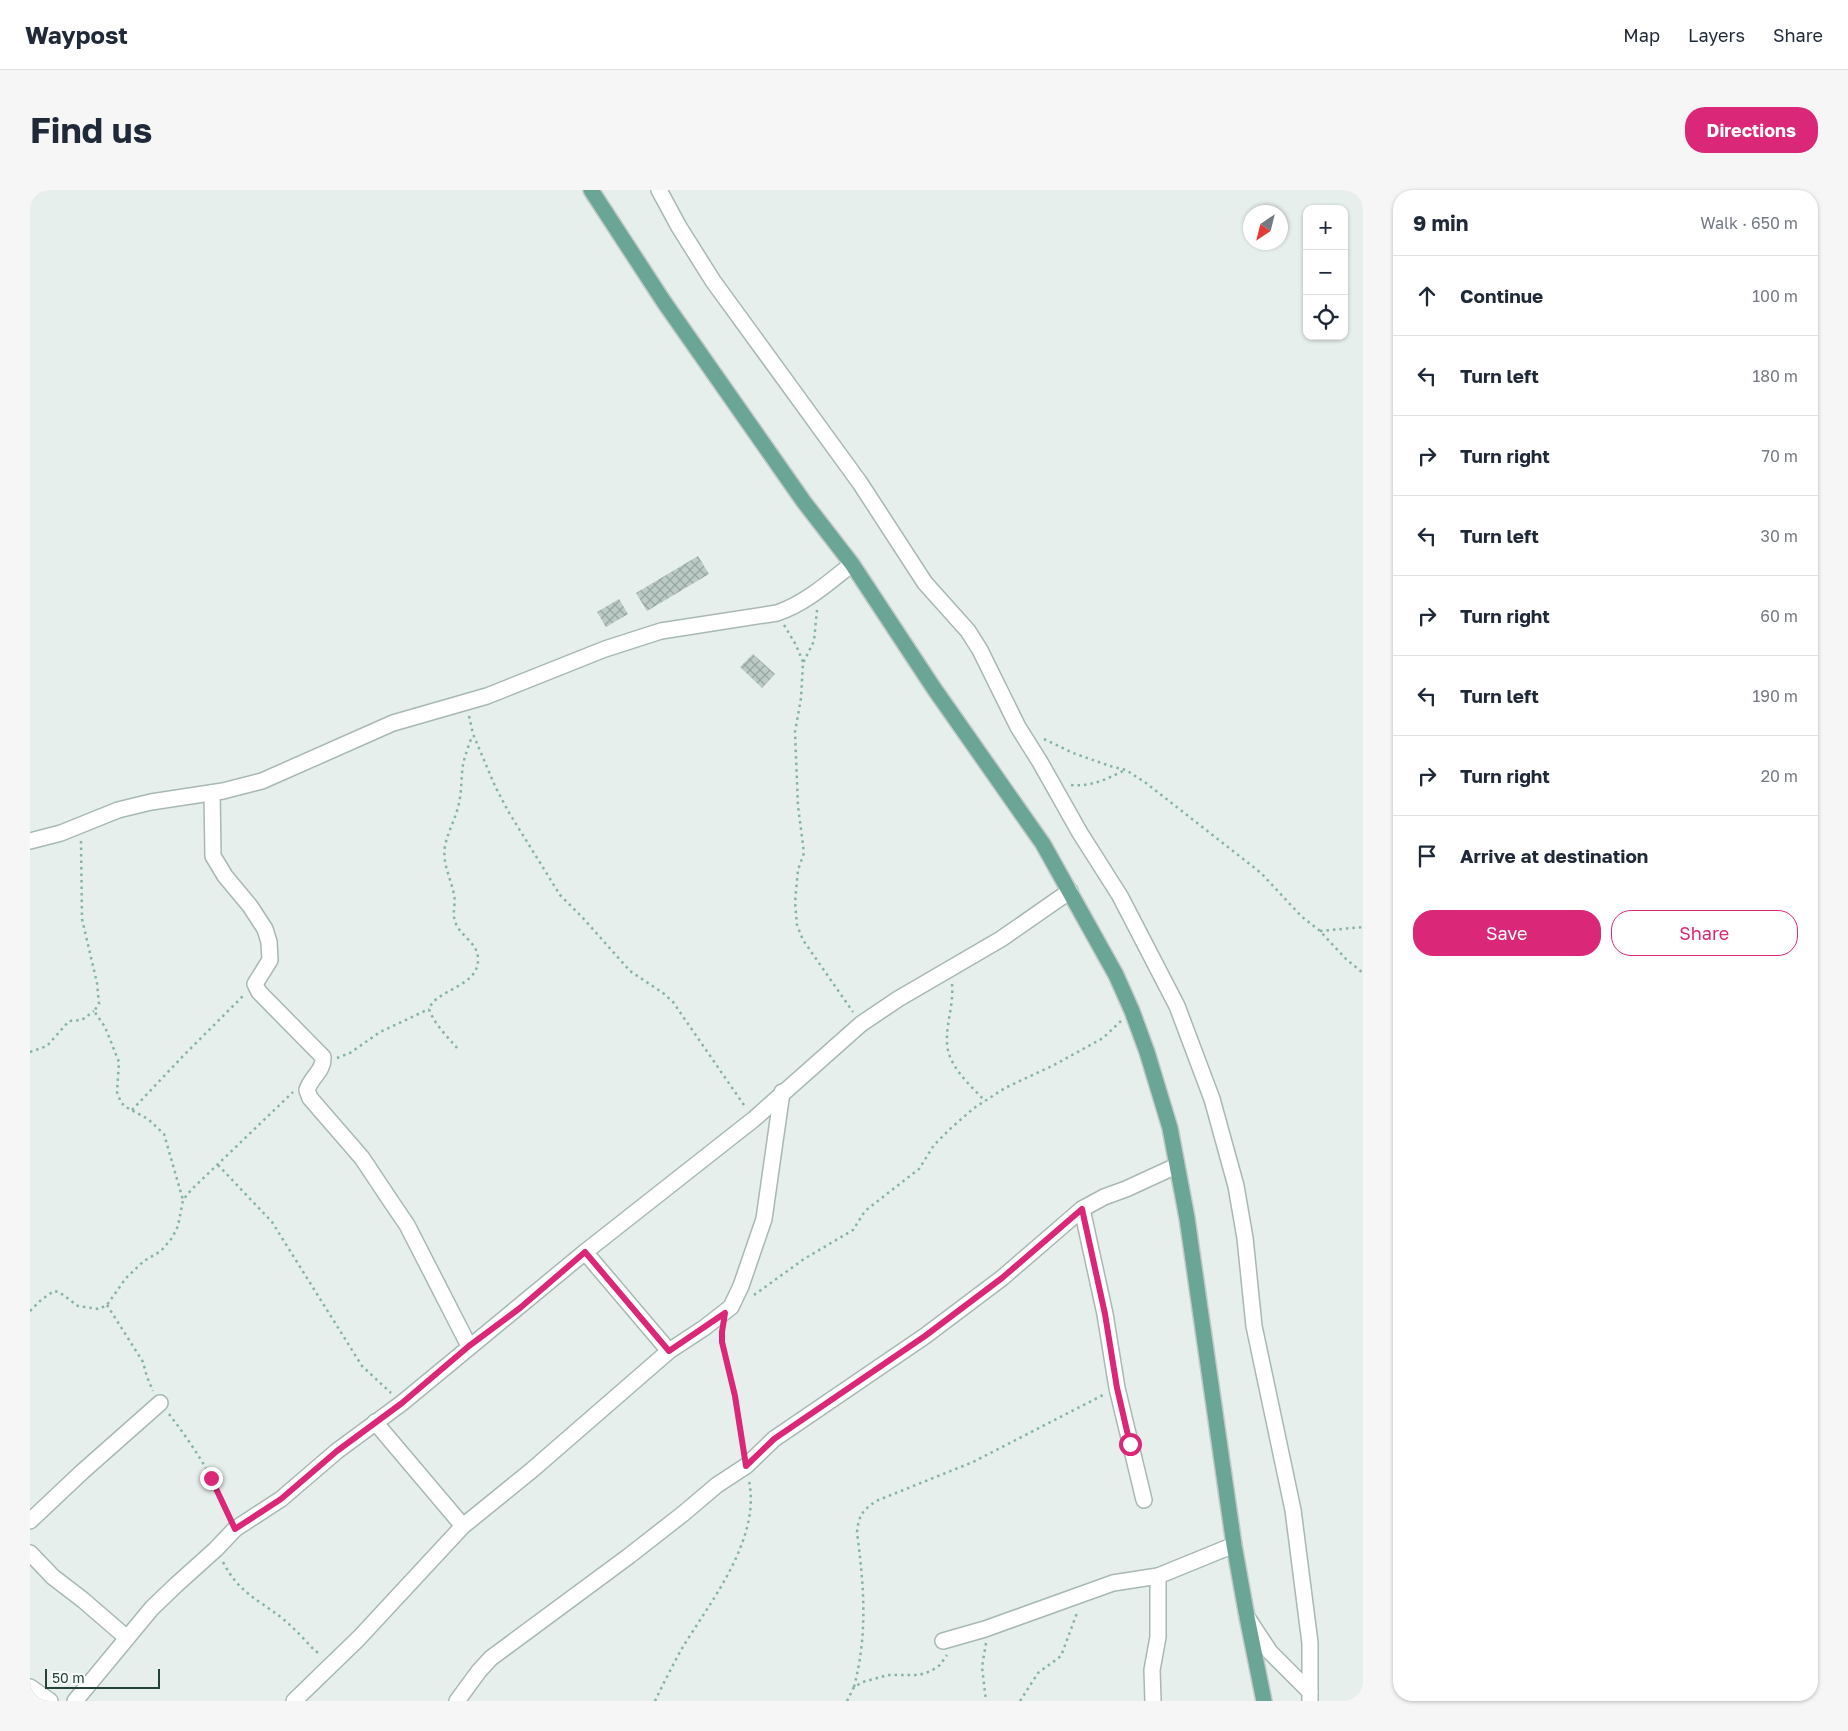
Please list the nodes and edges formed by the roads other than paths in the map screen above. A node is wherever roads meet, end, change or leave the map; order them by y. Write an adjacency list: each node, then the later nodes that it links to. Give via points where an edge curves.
1 (591, 190): 3 (main road, via 670,310 804,502)
2 (659, 190): 25 (street, via 713,281 860,483 925,583 968,631 1018,727 1120,896 1177,1006 1214,1107 1236,1186 1254,1326 1293,1510 1310,1643)
3 (852, 564): 4 (street, via 792,608 661,631 605,649 487,696 393,723 262,781); 6 (main road, via 1043,844)
4 (212, 793): 5 (street, via 118,810 61,833); 11 (street, via 213,856 250,906 269,942 270,960 255,984 258,992 323,1057 324,1064 307,1090 310,1098 362,1158 407,1225)
5 (30, 840)
6 (1070, 891): 7 (street, via 1001,939 861,1024); 8 (main road, via 1116,975 1132,1012 1170,1128)
7 (782, 1092): 10 (street, via 754,1119); 12 (street, via 764,1219 736,1298 725,1313)
8 (1176, 1166): 9 (street); 18 (main road, via 1187,1218)
9 (1082, 1209): 15 (street, via 1117,1388); 29 (street, via 1002,1278 925,1336 774,1439 746,1466 717,1485 630,1556 491,1658)
10 (585, 1252): 11 (street, via 520,1308); 12 (street)
11 (469, 1346): 14 (street)
12 (669, 1351): 17 (street)
13 (160, 1403): 16 (street)
14 (375, 1422): 17 (street); 22 (street, via 281,1499 235,1529)
15 (1144, 1500)
16 (30, 1521)
17 (463, 1526): 28 (street, via 382,1614)
18 (1234, 1545): 20 (street); 21 (main road)
19 (30, 1553): 22 (street, via 53,1577)
20 (1158, 1576): 23 (street, via 1113,1583); 30 (street)
21 (1247, 1617): 25 (street, via 1270,1652); 31 (main road)
22 (127, 1638): 27 (street)
23 (943, 1641)
24 (30, 1687): 26 (street)
25 (1310, 1697)
26 (50, 1701)
27 (75, 1701)
28 (294, 1701)
29 (457, 1701)
30 (1153, 1701)
31 (1264, 1701)

